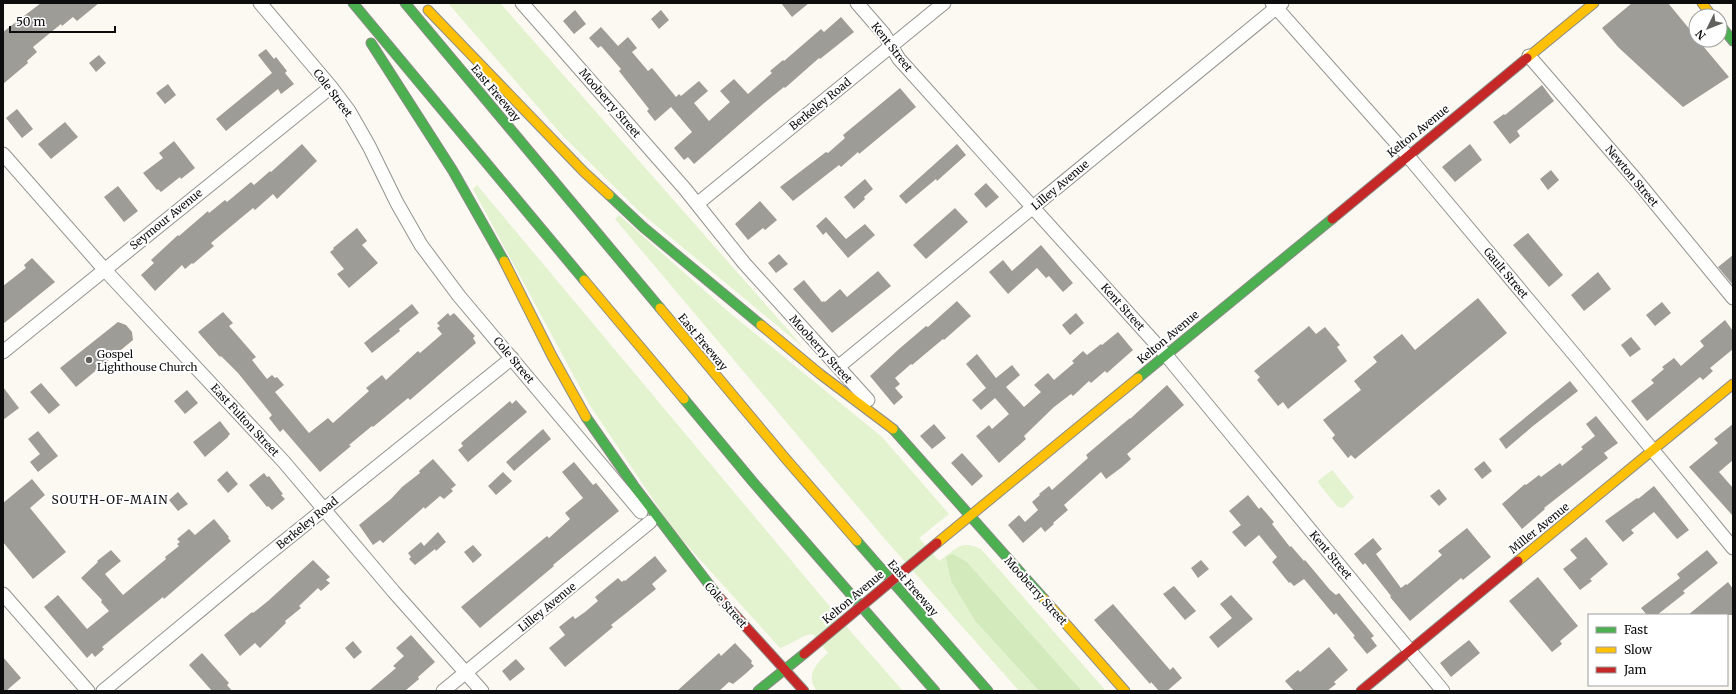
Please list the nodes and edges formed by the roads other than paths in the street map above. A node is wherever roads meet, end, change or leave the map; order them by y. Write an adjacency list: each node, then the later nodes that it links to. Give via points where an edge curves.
1 (260, 3): 15 (street, Cole Street)
2 (344, 3): 11 (main road)
3 (353, 3): 44 (main road, via 753,482)
4 (405, 3): 45 (main road, East Freeway, via 786,459)
5 (422, 3): 27 (main road, via 584,172 643,227 820,374)
6 (522, 3): 18 (street, Mooberry Street)
7 (857, 3): 13 (street, Kent Street)
8 (944, 3): 13 (street, Berkeley Road)
9 (1594, 3): 14 (main road, Kelton Avenue)
10 (1277, 5): 17 (street, Gault Street); 19 (street, Lilley Avenue)
11 (357, 22)
12 (366, 35): 34 (main road, via 426,125 494,243 535,325 587,418)
13 (892, 46): 18 (street, Berkeley Road); 19 (street, Kent Street)
14 (1529, 56): 17 (main road, Kelton Avenue); 21 (street, Newton Street, via 1637,181)
15 (331, 87): 20 (street, Seymour Avenue); 24 (street, Cole Street, via 366,140 421,245 459,296)
16 (3, 154): 20 (street, East Fulton Street)
17 (1408, 155): 23 (main road, Kelton Avenue); 28 (street, Gault Street)
18 (697, 204): 25 (street, Mooberry Street, via 744,263)
19 (1034, 207): 23 (street, Kent Street); 25 (street, Lilley Avenue)
20 (104, 269): 22 (street, Seymour Avenue); 29 (street, East Fulton Street, via 284,462)
21 (1733, 298)
22 (3, 352)
23 (1166, 354): 30 (main road, Kelton Avenue); 35 (street, Kent Street)
24 (512, 358): 29 (street, Berkeley Road); 31 (street, Cole Street)
25 (838, 367): 27 (street, Mooberry Street)
26 (1733, 384): 28 (main road, Miller Avenue)
27 (893, 429): 30 (main road, Mooberry Street)
28 (1653, 450): 32 (street, Gault Street); 35 (main road, Miller Avenue)
29 (324, 509): 37 (street, East Fulton Street); 39 (street, Berkeley Road)
30 (969, 517): 36 (main road, Kelton Avenue, bridge); 46 (main road, Mooberry Street)
31 (650, 522): 34 (street, Cole Street); 37 (street, Lilley Avenue)
32 (1733, 548)
33 (3, 594): 38 (street)
34 (717, 595): 36 (main road, Cole Street)
35 (1410, 651): 47 (main road, Miller Avenue); 48 (street, Kent Street)
36 (785, 669): 42 (main road, Kelton Avenue); 43 (main road, Cole Street)
37 (466, 672): 40 (street, Lilley Avenue); 41 (street, East Fulton Street)
38 (88, 691)
39 (103, 691)
40 (443, 691)
41 (482, 691)
42 (758, 691)
43 (804, 691)
44 (935, 691)
45 (988, 691)
46 (1124, 691)
47 (1361, 691)
48 (1443, 691)

